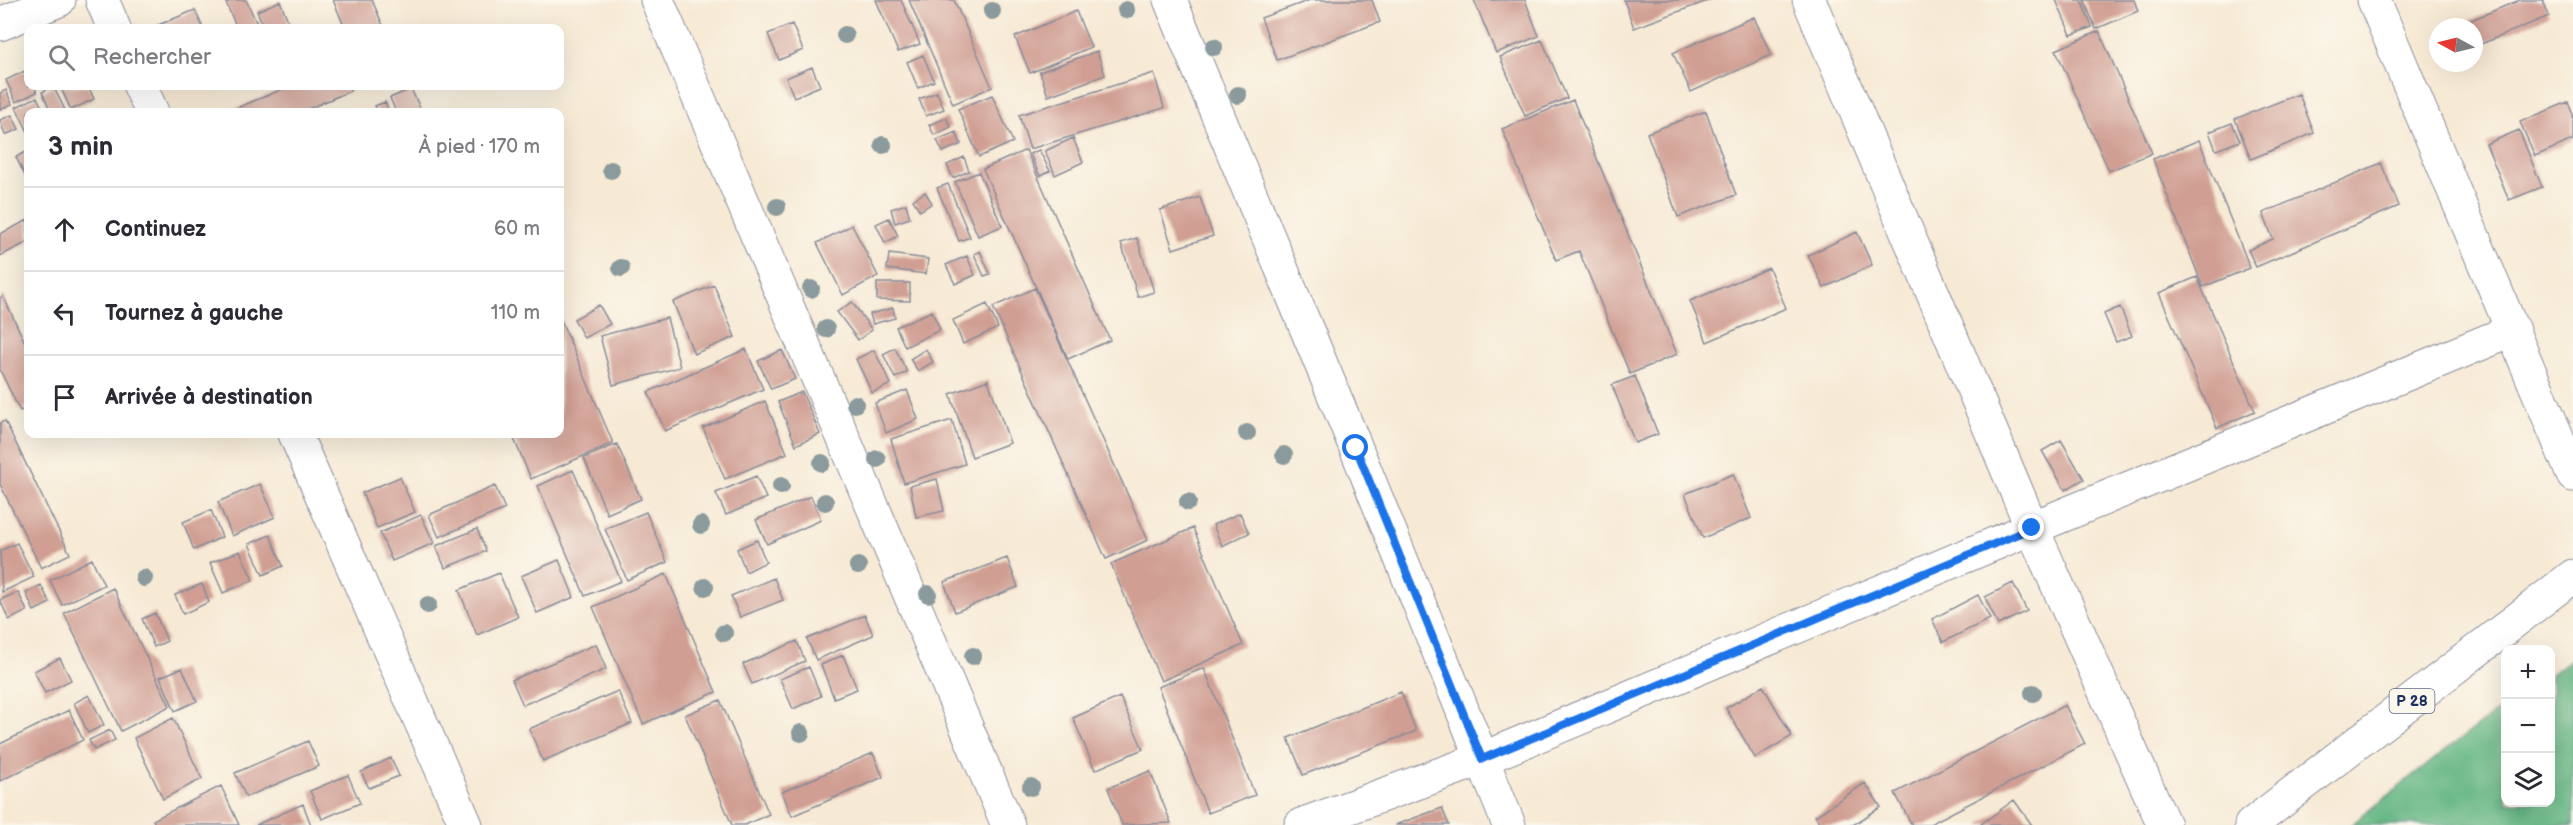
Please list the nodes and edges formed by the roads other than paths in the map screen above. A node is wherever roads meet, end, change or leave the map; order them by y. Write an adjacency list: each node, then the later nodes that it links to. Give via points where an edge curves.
1 (59, 0): 7 (street)
2 (102, 0): 8 (street)
3 (657, 0): 18 (street)
4 (1170, 0): 16 (street)
5 (1809, 0): 14 (street)
6 (2374, 0): 11 (street)
7 (0, 24)
8 (112, 24)
9 (142, 90): 10 (street)
10 (150, 108)
11 (2514, 330): 13 (street); 14 (street)
12 (297, 438): 17 (street)
13 (2573, 475)
14 (2032, 528): 16 (street); 21 (street)
15 (2573, 576): 22 (street, P 28)
16 (1482, 759): 19 (street); 20 (street)
17 (466, 825)
18 (1008, 825)
19 (1301, 825)
20 (1509, 825)
21 (2164, 825)
22 (2251, 825)

